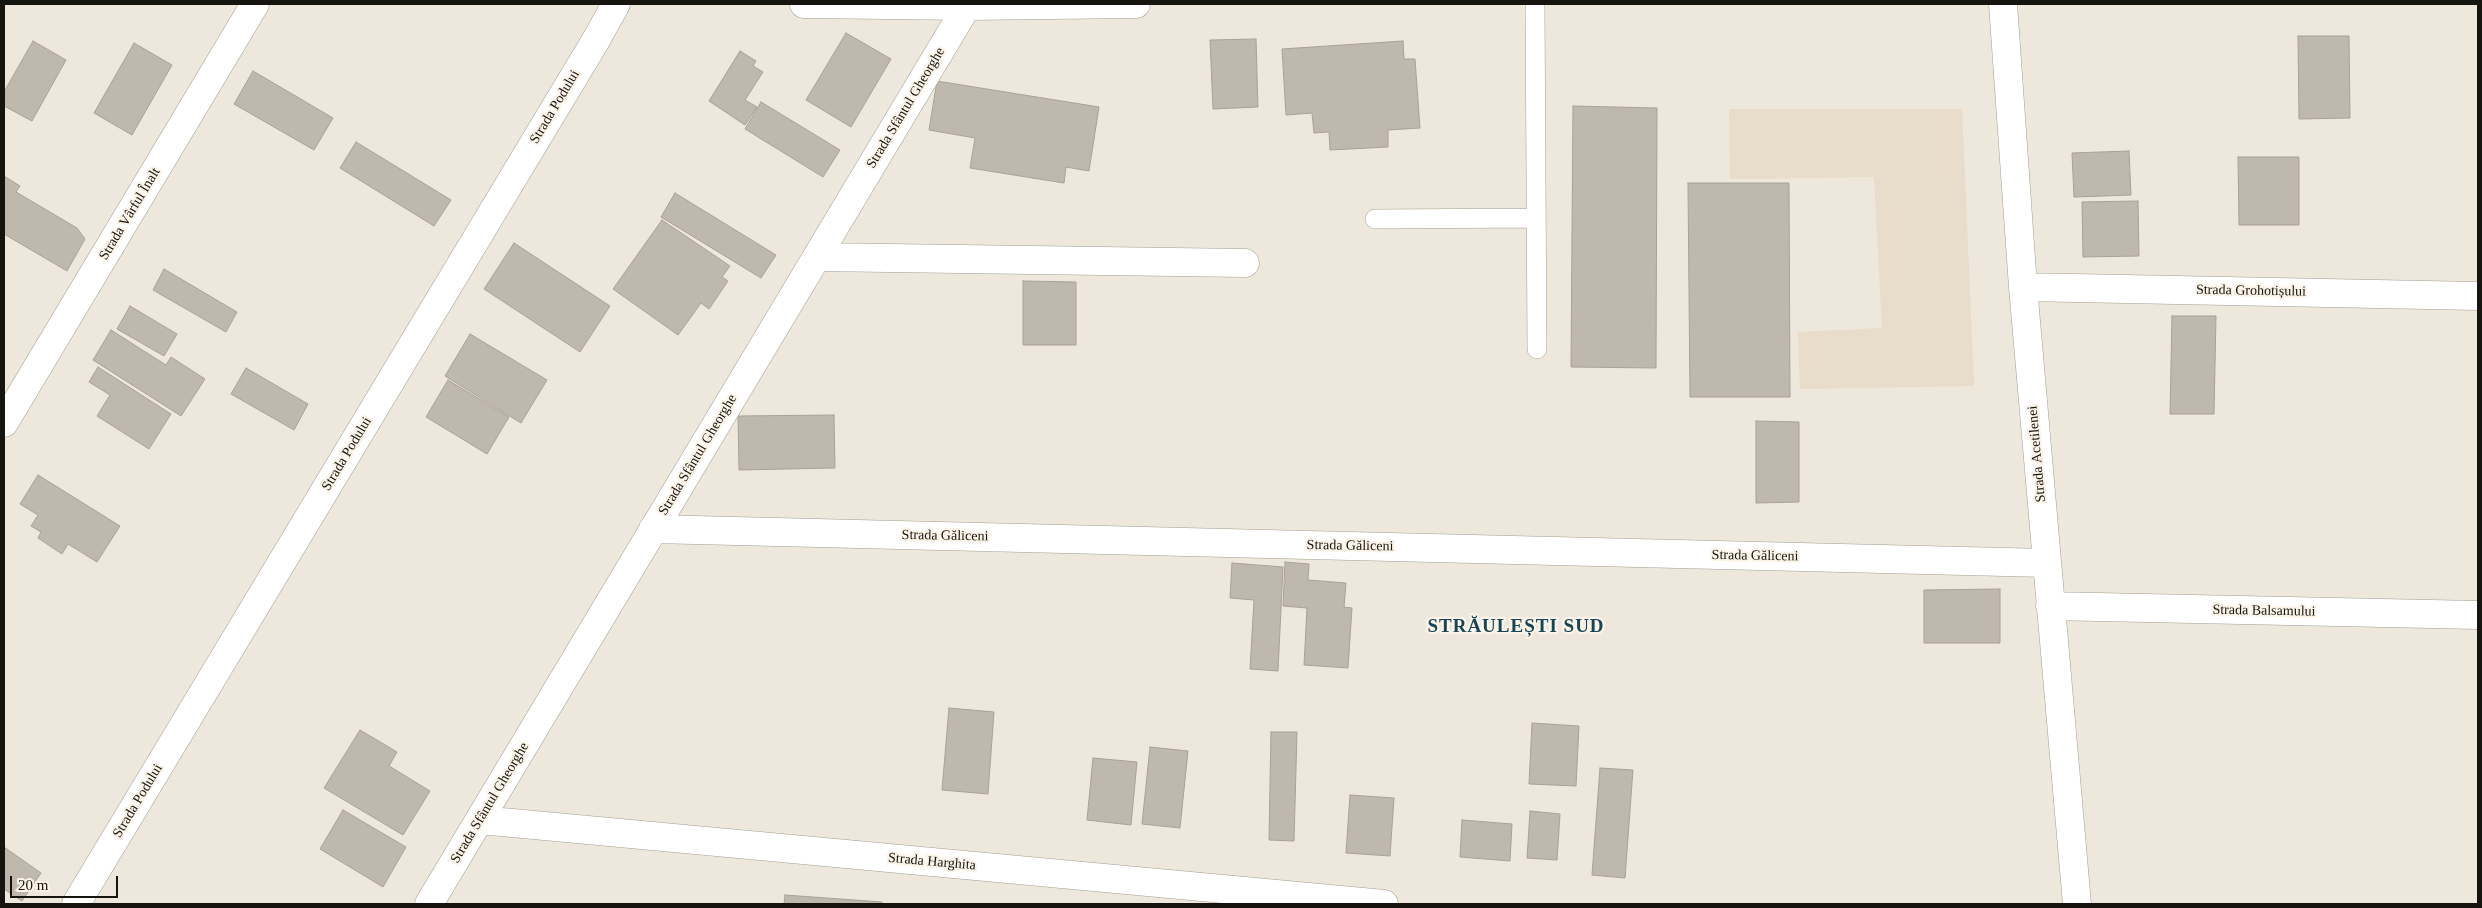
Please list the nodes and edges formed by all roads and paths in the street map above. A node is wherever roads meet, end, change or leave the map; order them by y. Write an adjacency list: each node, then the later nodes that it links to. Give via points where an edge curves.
1 (254, 4): 15 (street, Strada Vârful Înalt)
2 (616, 4): 21 (street, Strada Podului)
3 (804, 4): 7 (street)
4 (1136, 4): 7 (street)
5 (1535, 4): 8 (lane)
6 (2002, 4): 12 (street, Strada Acetilenei)
7 (967, 6): 10 (street, Strada Sfântul Gheorghe)
8 (1536, 218): 9 (lane); 14 (lane)
9 (1375, 219)
10 (817, 257): 11 (street); 16 (street, Strada Sfântul Gheorghe)
11 (1245, 263)
12 (2023, 287): 13 (street, Strada Grohotișului); 17 (street, Strada Acetilenei)
13 (2478, 296)
14 (1537, 349)
15 (4, 423)
16 (654, 529): 17 (street, Strada Găliceni); 20 (street, Strada Sfântul Gheorghe)
17 (2046, 563): 18 (street, Strada Acetilenei)
18 (2050, 606): 19 (street, Strada Balsamului); 24 (street, Strada Acetilenei)
19 (2478, 615)
20 (480, 820): 22 (street, Strada Sfântul Gheorghe); 23 (street, Strada Harghita)
21 (76, 904)
22 (429, 904)
23 (1384, 904)
24 (2076, 904)

